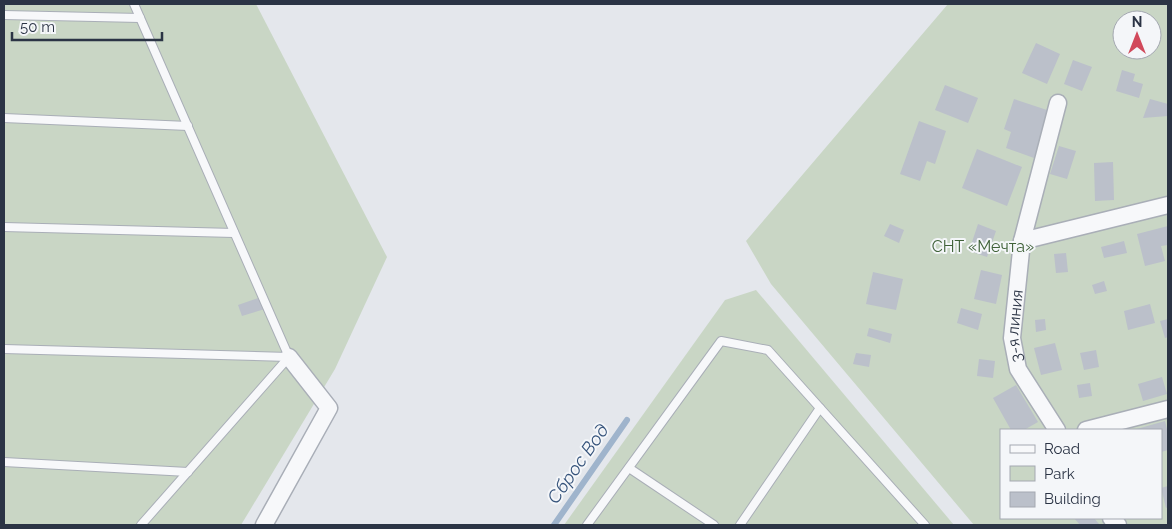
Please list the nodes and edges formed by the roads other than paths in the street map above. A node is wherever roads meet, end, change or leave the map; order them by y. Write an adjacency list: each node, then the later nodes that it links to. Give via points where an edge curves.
1 (134, 4): 3 (lane)
2 (4, 15): 3 (lane)
3 (140, 18): 6 (lane)
4 (1058, 103): 10 (street, 3-я линия)
5 (4, 118): 6 (lane)
6 (188, 126): 9 (lane)
7 (1168, 204): 10 (street)
8 (4, 227): 9 (lane)
9 (234, 233): 12 (lane)
10 (1022, 241): 15 (street, 3-я линия, via 1012,338 1018,369)
11 (4, 349): 12 (lane)
12 (289, 357): 19 (lane); 21 (street, via 329,408)
13 (820, 408): 18 (lane, via 768,350 721,340); 24 (lane); 25 (lane)
14 (1168, 409): 16 (street)
15 (1056, 429)
16 (1090, 429)
17 (4, 462): 19 (lane)
18 (629, 468): 22 (lane); 23 (lane)
19 (188, 472): 20 (lane)
20 (141, 525)
21 (264, 525)
22 (587, 525)
23 (714, 525)
24 (740, 525)
25 (925, 525)

